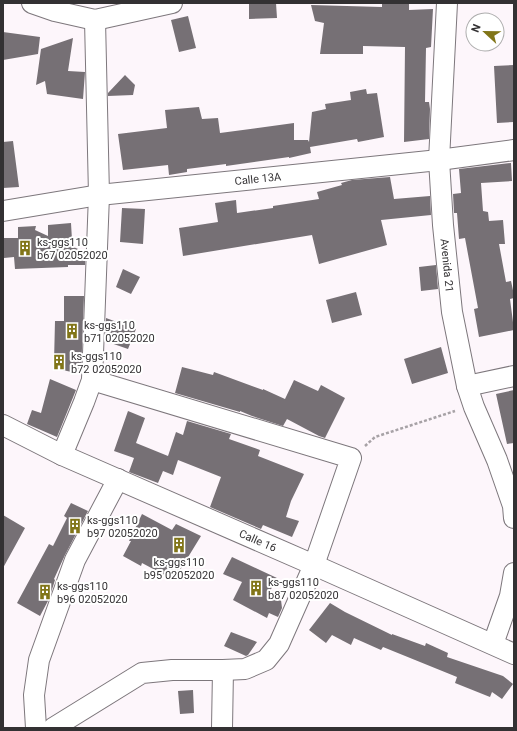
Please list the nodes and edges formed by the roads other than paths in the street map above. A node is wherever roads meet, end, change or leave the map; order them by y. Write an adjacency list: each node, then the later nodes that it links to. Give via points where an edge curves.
1 (32, 3): 4 (street)
2 (172, 3): 5 (street)
3 (447, 3): 7 (street, Avenida 21)
4 (58, 7): 5 (street)
5 (95, 20): 8 (street)
6 (514, 150): 7 (street, Calle 13A)
7 (439, 160): 8 (street, Calle 13A); 12 (street, Avenida 21, via 452,312)
8 (99, 195): 9 (street, Calle 13A); 11 (street)
9 (3, 211)
10 (514, 376): 12 (street)
11 (92, 380): 14 (street); 17 (street, via 351,458)
12 (466, 386): 16 (street, Avenida 21, via 497,460 513,506)
13 (3, 425): 14 (street, Calle 16)
14 (62, 455): 15 (street, Calle 16)
15 (118, 479): 17 (street, Calle 16); 22 (street, via 75,560 39,660 34,695)
16 (514, 518)
17 (314, 565): 19 (street, Calle 16); 21 (street, via 279,644 266,660 245,669)
18 (514, 574): 19 (street, via 510,596)
19 (494, 644): 20 (street, Calle 16)
20 (514, 654)
21 (223, 670): 23 (street, via 142,673); 24 (street)
22 (36, 728)
23 (53, 728)
24 (222, 728)

